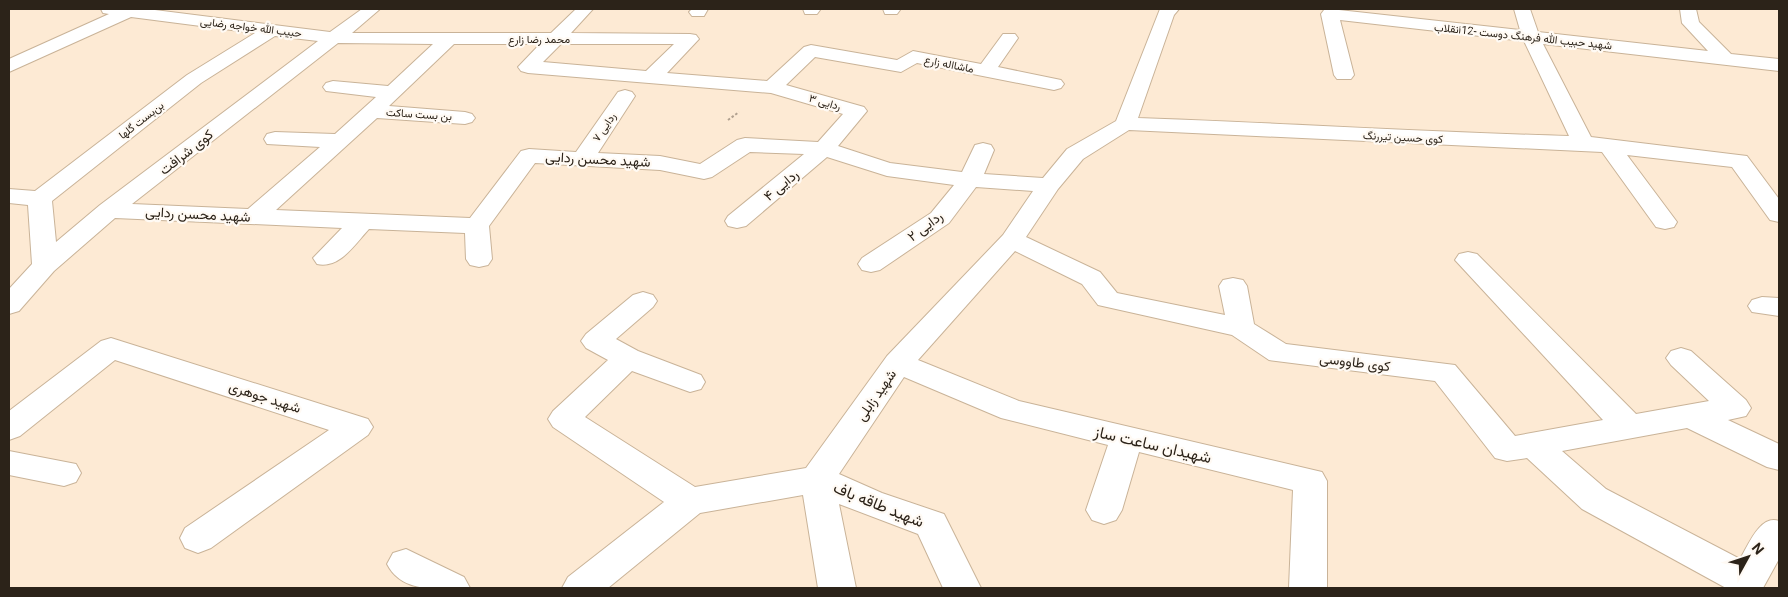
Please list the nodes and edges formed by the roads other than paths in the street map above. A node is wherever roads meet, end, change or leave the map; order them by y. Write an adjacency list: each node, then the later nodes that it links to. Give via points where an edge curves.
1 (109, 9): 8 (street, حبیب الله خواجه رضایی)
2 (215, 9): 9 (street)
3 (372, 9): 12 (street, کوی شرافت)
4 (585, 9): 15 (street)
5 (1170, 9): 29 (street, via 1166,12)
6 (1522, 9): 11 (street)
7 (1688, 9): 16 (street, via 1691,23)
8 (130, 12): 9 (street, حبیب الله خواجه رضایی); 18 (street)
9 (191, 19): 10 (street, حبیب الله خواجه رضایی)
10 (272, 30): 12 (street, حبیب الله خواجه رضایی); 40 (street, بن‌بست گلها, via 194,78)
11 (1531, 36): 16 (street, شهید حبیب الله فرهنگ دوست -12انقلاب); 20 (street, شهید حبیب الله فرهنگ دوست -12انقلاب, via 1330,14); 32 (street)
12 (334, 38): 13 (street, محمد رضا زارع); 41 (street, کوی شرافت)
13 (450, 38): 15 (street, محمد رضا زارع); 25 (street)
14 (1009, 38): 19 (street)
15 (554, 39): 21 (street, via 528,67); 21 (street, محمد رضا زارع, via 690,39)
16 (1726, 59): 17 (street, شهید حبیب الله فرهنگ دوست -12انقلاب)
17 (1779, 65)
18 (9, 66)
19 (986, 71): 22 (street, ماشااله زارع); 24 (street, ماشااله زارع, via 914,57 901,66 811,51)
20 (1344, 75)
21 (652, 76): 24 (street)
22 (1054, 84)
23 (333, 87): 25 (street)
24 (772, 87): 34 (street, ردایی ۳, via 857,111)
25 (393, 92): 27 (street)
26 (625, 96): 36 (street, ردایی ۷)
27 (372, 111): 28 (street, بن بست ساکت); 31 (street)
28 (465, 118)
29 (1125, 124): 32 (street, کوی حسین تیررنگ, via 1408,138); 38 (street, شهید زابلی, via 1075,154)
30 (275, 139): 31 (street)
31 (340, 141): 43 (street)
32 (1583, 142): 33 (street, کوی حسین تیررنگ)
33 (1608, 145): 42 (street, کوی حسین تیررنگ, via 1738,161); 46 (street)
34 (824, 149): 36 (street, شهید محسن ردایی, via 745,146 704,172 660,163); 37 (street, شهید محسن ردایی, via 887,169); 45 (street, ردایی ۴)
35 (983, 150): 37 (street, ردایی ۲)
36 (584, 158): 47 (street, شهید محسن ردایی, via 529,156)
37 (970, 180): 38 (street, شهید محسن ردایی); 52 (street, ردایی ۲, via 940,218)
38 (1049, 184): 48 (street, شهید زابلی)
39 (9, 196): 40 (street)
40 (40, 199): 53 (street)
41 (109, 210): 43 (street, شهید محسن ردایی); 53 (street, کوی شرافت)
42 (1779, 215)
43 (253, 217): 44 (street, شهید محسن ردایی)
44 (363, 221): 47 (street, شهید محسن ردایی); 49 (street)
45 (737, 221)
46 (1665, 222)
47 (477, 226): 50 (street)
48 (1012, 240): 57 (street, کوی طاووسی, via 1091,278 1108,299); 60 (street, شهید زابلی)
49 (326, 258)
50 (479, 259)
51 (1468, 260): 63 (street)
52 (871, 264)
53 (45, 265): 56 (street, کوی شرافت)
54 (1233, 286): 57 (street)
55 (643, 302): 58 (street, via 596,341)
56 (9, 306)
57 (1241, 328): 66 (street, کوی طاووسی, via 1279,353 1444,372 1507,448)
58 (628, 358): 61 (street); 71 (street, via 564,419)
59 (1681, 358): 62 (street, کوی طاووسی, via 1735,408)
60 (898, 363): 65 (street, شهیدان ساعت ساز, via 1012,410); 70 (street, شهید زابلی)
61 (690, 382)
62 (1688, 414): 63 (street, کوی طاووسی); 67 (street)
63 (1628, 426): 66 (street, کوی طاووسی)
64 (9, 428): 74 (street, شهید جوهری, via 111,348 357,427)
65 (1127, 438): 72 (street); 80 (street, شهیدان ساعت ساز, via 1310,481)
66 (1533, 444): 73 (street, via 1594,499 1747,581)
67 (1779, 458)
68 (9, 463): 69 (street)
69 (64, 473)
70 (817, 479): 71 (street); 78 (street); 79 (street, شهید طاقه باف, via 931,524)
71 (690, 501): 77 (street)
72 (1104, 510)
73 (1774, 534)
74 (198, 538)
75 (406, 564): 76 (street)
76 (451, 588)
77 (581, 588)
78 (837, 588)
79 (962, 588)
80 (1308, 588)

